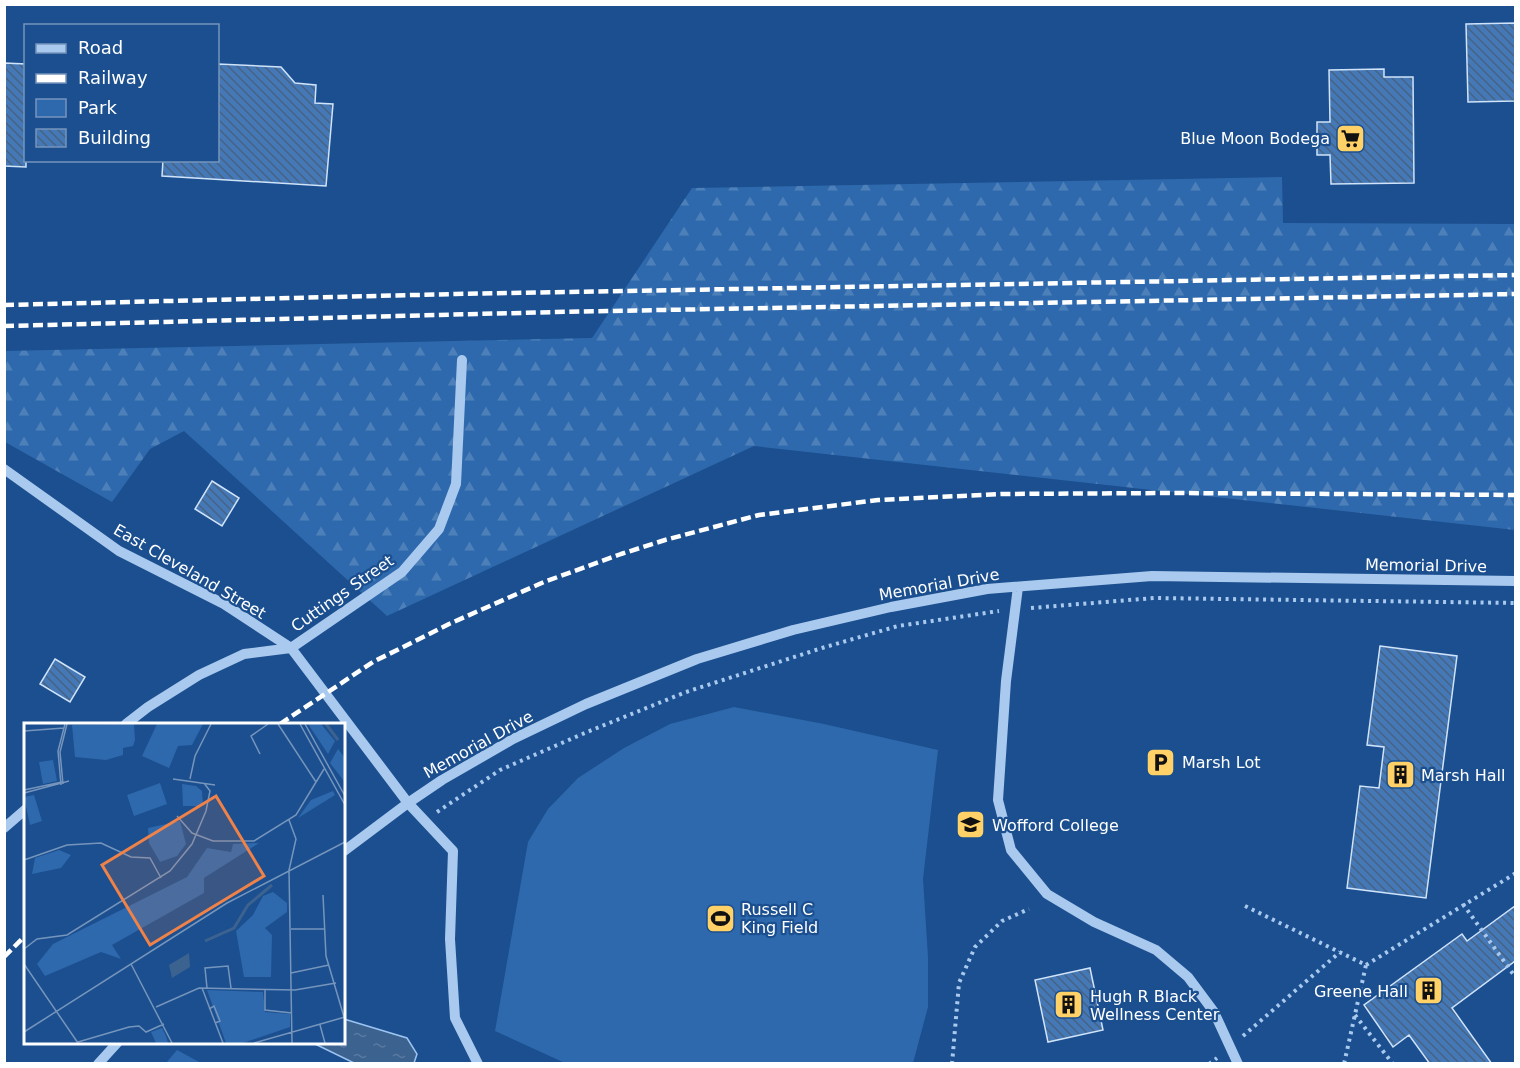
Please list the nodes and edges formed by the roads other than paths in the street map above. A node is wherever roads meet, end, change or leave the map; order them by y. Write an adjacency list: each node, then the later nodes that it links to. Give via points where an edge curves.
1 (462, 360): 5 (street, Cuttings Street, via 456,484 439,529 402,572)
2 (4, 469): 5 (street, East Cleveland Street, via 119,551 224,604)
3 (1515, 581): 4 (street, Memorial Drive, via 1152,576)
4 (1018, 587): 7 (street, Memorial Drive, via 891,607 793,630 697,659 513,739); 14 (street, via 1005,681 998,800 1011,850 1047,894 1094,922 1156,950 1188,976 1214,1012)
5 (291, 648): 6 (street, via 235,658 199,675); 7 (street, East Cleveland Street)
6 (127, 723)
7 (408, 803): 10 (street); 13 (street, East Cleveland Street, via 453,851 450,939 454,1018)
8 (24, 811): 9 (street)
9 (4, 828)
10 (345, 850)
11 (116, 1044): 12 (street)
12 (98, 1064)
13 (478, 1064)
14 (1238, 1064)

